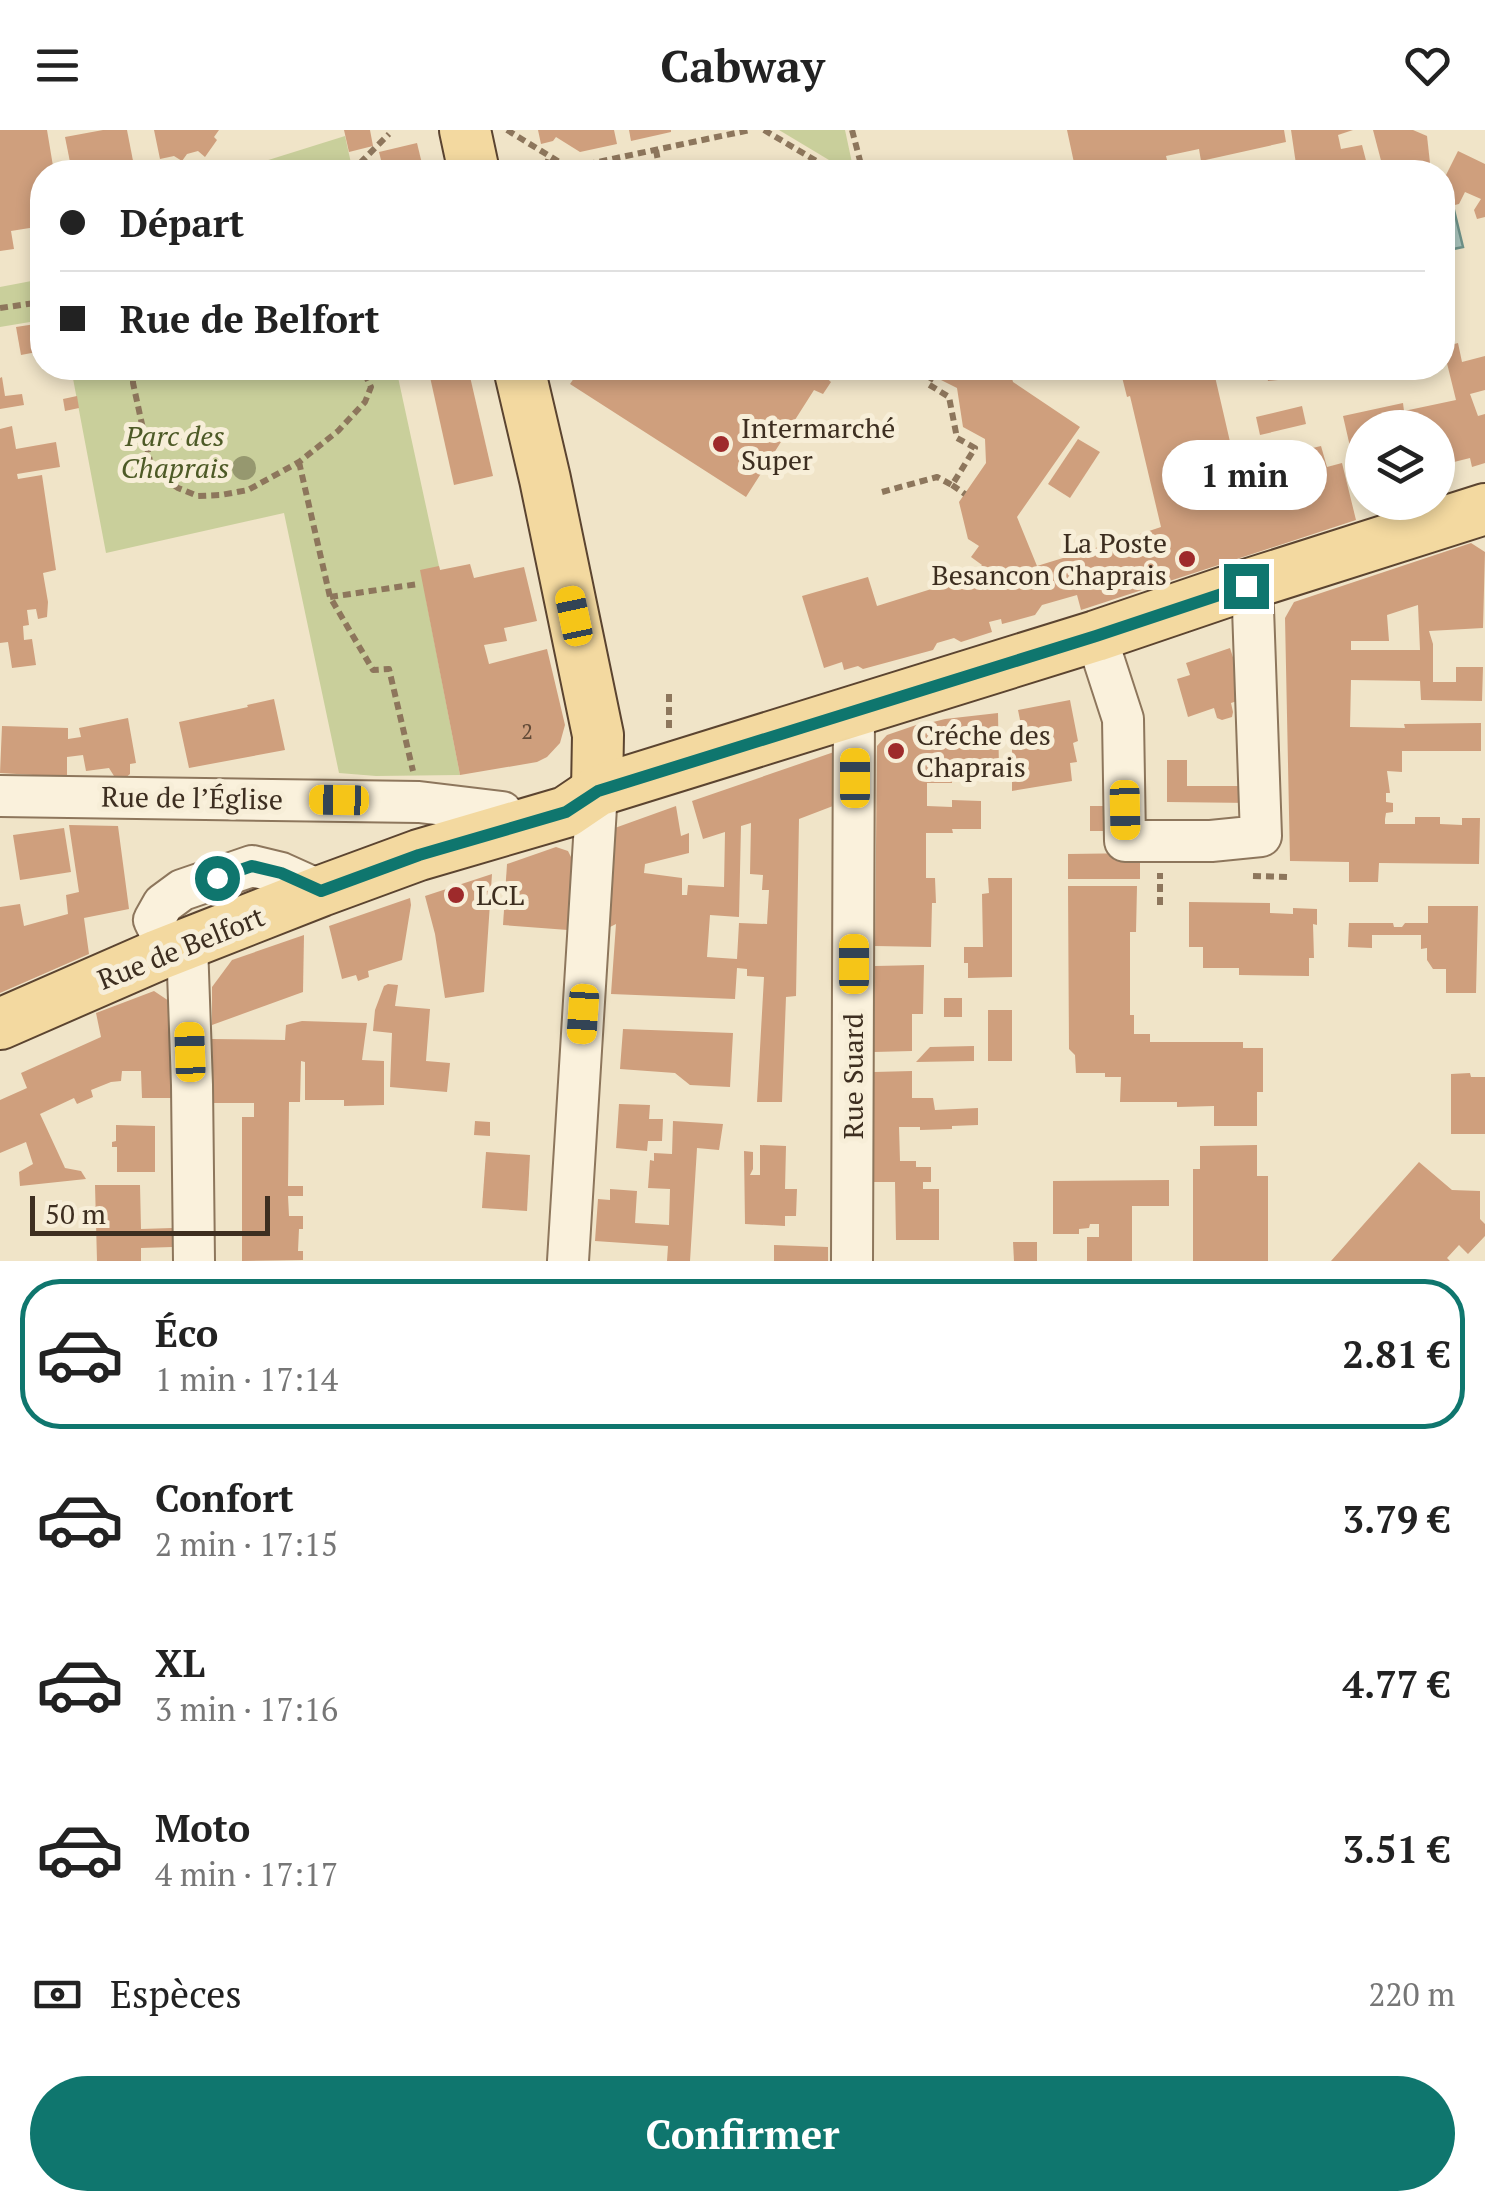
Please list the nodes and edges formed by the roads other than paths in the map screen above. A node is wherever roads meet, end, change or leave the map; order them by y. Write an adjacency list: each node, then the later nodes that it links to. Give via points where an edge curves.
1 (465, 130): 2 (main road)
2 (471, 160)
3 (521, 380): 8 (main road)
4 (1485, 510): 5 (main road, Rue de Belfort)
5 (1246, 586): 6 (main road, Rue de Belfort); 6 (street, via 1261,836 1126,841 1123,719)
6 (1096, 636): 7 (main road, Rue de Belfort)
7 (854, 712): 9 (main road, Rue de Belfort); 17 (street, Rue Suard)
8 (598, 735): 9 (main road); 11 (main road, Rue de Belfort, via 554,786)
9 (598, 791): 12 (main road, Rue de Belfort, via 566,812); 16 (street)
10 (0, 796): 11 (street, Rue de l’Église, via 419,802)
11 (502, 812): 12 (main road, Rue de Belfort)
12 (419, 855): 13 (main road, Rue de Belfort)
13 (178, 948): 14 (main road, Rue de Belfort); 15 (street, via 192,1086)
14 (0, 1024)
15 (194, 1261)
16 (568, 1261)
17 (852, 1261)

